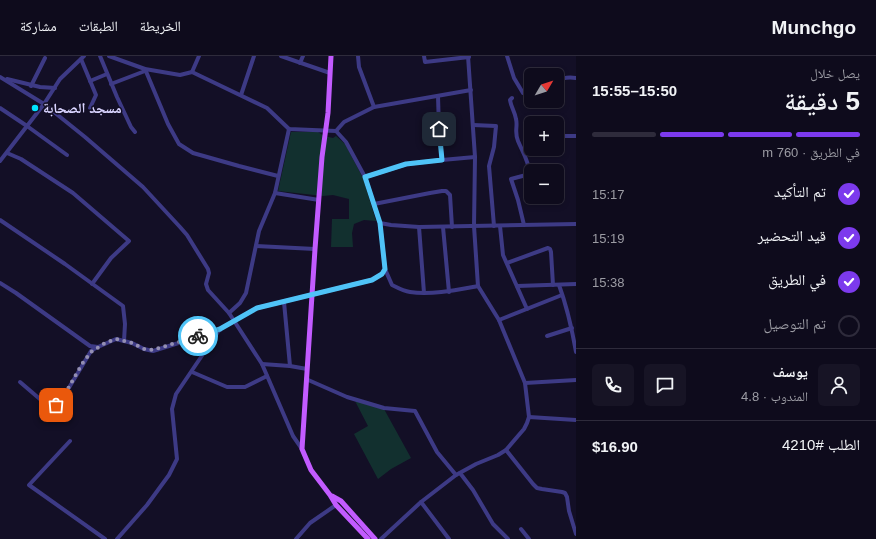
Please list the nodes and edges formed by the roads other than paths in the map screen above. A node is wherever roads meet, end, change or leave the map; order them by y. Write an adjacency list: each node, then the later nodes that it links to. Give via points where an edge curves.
1 (100, 56): 18 (street)
2 (109, 56): 15 (street)
3 (199, 56): 16 (street)
4 (254, 56): 28 (street)
5 (281, 56): 14 (street)
6 (303, 56): 14 (street)
7 (331, 56): 17 (main road)
8 (358, 56): 32 (street, via 359,67)
9 (424, 56): 10 (street, via 424,62)
10 (468, 56): 26 (street)
11 (507, 56): 27 (street, via 514,78)
12 (84, 57): 22 (street); 25 (street, via 60,79)
13 (45, 58): 24 (street)
14 (300, 63): 17 (street)
15 (145, 70): 16 (street, via 180,75); 23 (street); 50 (street, via 179,144 193,153)
16 (192, 72): 28 (street)
17 (330, 73): 38 (main road)
18 (107, 74): 22 (street); 23 (street)
19 (1, 78): 24 (street); 31 (street)
20 (576, 78): 21 (street)
21 (564, 79)
22 (90, 81): 34 (street, via 96,95)
23 (111, 84): 40 (street)
24 (31, 86): 25 (street)
25 (55, 88): 31 (street)
26 (471, 90): 29 (street); 35 (street)
27 (524, 93)
28 (241, 95): 37 (street, via 267,108)
29 (438, 96): 32 (street); 48 (street)
30 (512, 98): 44 (street, via 510,103 516,118 516,134)
31 (44, 104): 36 (street); 82 (street, via 143,187 180,227 208,269 208,290)
32 (374, 107): 39 (street, via 344,122)
33 (0, 108): 36 (street)
34 (90, 108)
35 (473, 125): 47 (street); 60 (street, via 496,126 489,166)
36 (27, 126): 43 (street); 45 (street)
37 (289, 129): 38 (street); 50 (street)
38 (326, 131): 39 (street); 53 (main road)
39 (336, 131): 51 (street, via 346,142)
40 (135, 132)
41 (564, 136): 42 (street)
42 (576, 136)
43 (7, 153): 49 (street); 70 (street, via 21,159 73,193 129,241 111,258)
44 (524, 153)
45 (67, 155)
46 (525, 156): 58 (street, via 530,174 511,179)
47 (475, 157): 48 (street); 59 (street)
48 (442, 160): 51 (street, via 406,164)
49 (0, 161)
50 (278, 176): 52 (street)
51 (365, 177): 54 (street)
52 (275, 193): 53 (street); 65 (street, via 258,231)
53 (319, 200): 66 (main road)
54 (374, 204): 56 (street); 63 (street, via 446,191 450,195)
55 (0, 220): 70 (street)
56 (380, 223): 64 (street); 68 (street)
57 (576, 224): 58 (street)
58 (524, 225): 61 (street)
59 (474, 226): 60 (street); 63 (street); 74 (street)
60 (494, 226): 61 (street)
61 (500, 226): 67 (street, via 503,255)
62 (444, 227): 63 (street); 64 (street); 77 (street)
63 (452, 227)
64 (419, 228): 76 (street)
65 (256, 246): 66 (street); 82 (street, via 246,293)
66 (315, 249): 78 (main road)
67 (507, 263): 72 (street, via 548,248 551,252); 75 (street)
68 (385, 269): 76 (street, via 392,285 408,292); 78 (street, via 372,280)
69 (0, 283): 89 (street, via 90,346)
70 (92, 284): 88 (street, via 123,306)
71 (576, 284): 73 (street)
72 (553, 285): 73 (street); 75 (street)
73 (559, 285): 79 (street)
74 (478, 286): 77 (street); 83 (street)
75 (517, 286): 81 (street)
76 (424, 292): 77 (street)
77 (449, 292)
78 (312, 295): 80 (street); 93 (main road)
79 (562, 295): 81 (street); 86 (street)
80 (284, 302): 84 (street, via 257,308); 92 (street)
81 (527, 309): 83 (street)
82 (229, 313): 84 (street)
83 (500, 320): 99 (street)
84 (235, 321): 85 (street); 91 (street)
85 (220, 329): 88 (street, via 153,350); 94 (street)
86 (573, 330): 87 (street); 90 (street)
87 (547, 336)
88 (124, 341): 89 (street, via 116,339)
89 (98, 347): 98 (street, via 82,364 61,401 56,405 48,406)
90 (576, 352)
91 (262, 364): 92 (street); 95 (street)
92 (290, 366): 93 (street)
93 (307, 370): 96 (main road)
94 (192, 372): 95 (street, via 227,387 245,387); 112 (street, via 176,394 172,409 177,459 169,475 147,505)
95 (268, 376): 103 (street, via 293,436)
96 (306, 379): 103 (main road); 105 (street, via 347,397 384,408 415,411 437,452)
97 (576, 380): 99 (street)
98 (20, 382)
99 (525, 383): 100 (street)
100 (529, 417): 101 (street); 104 (street, via 524,429)
101 (576, 420)
102 (70, 441): 111 (street, via 29,485)
103 (302, 449): 106 (main road, via 311,470)
104 (506, 450): 105 (street); 110 (street, via 537,488 565,494)
105 (458, 474): 107 (street); 118 (street, via 473,490 493,524)
106 (330, 495): 108 (main road); 115 (main road, via 341,501)
107 (421, 502): 116 (street); 117 (street)
108 (336, 505): 113 (street, via 310,523); 114 (main road)
109 (521, 530): 119 (street)
110 (576, 534)
111 (105, 539)
112 (117, 539)
113 (296, 539)
114 (368, 539)
115 (375, 539)
116 (382, 539)
117 (448, 539)
118 (508, 539)
119 (528, 539)

